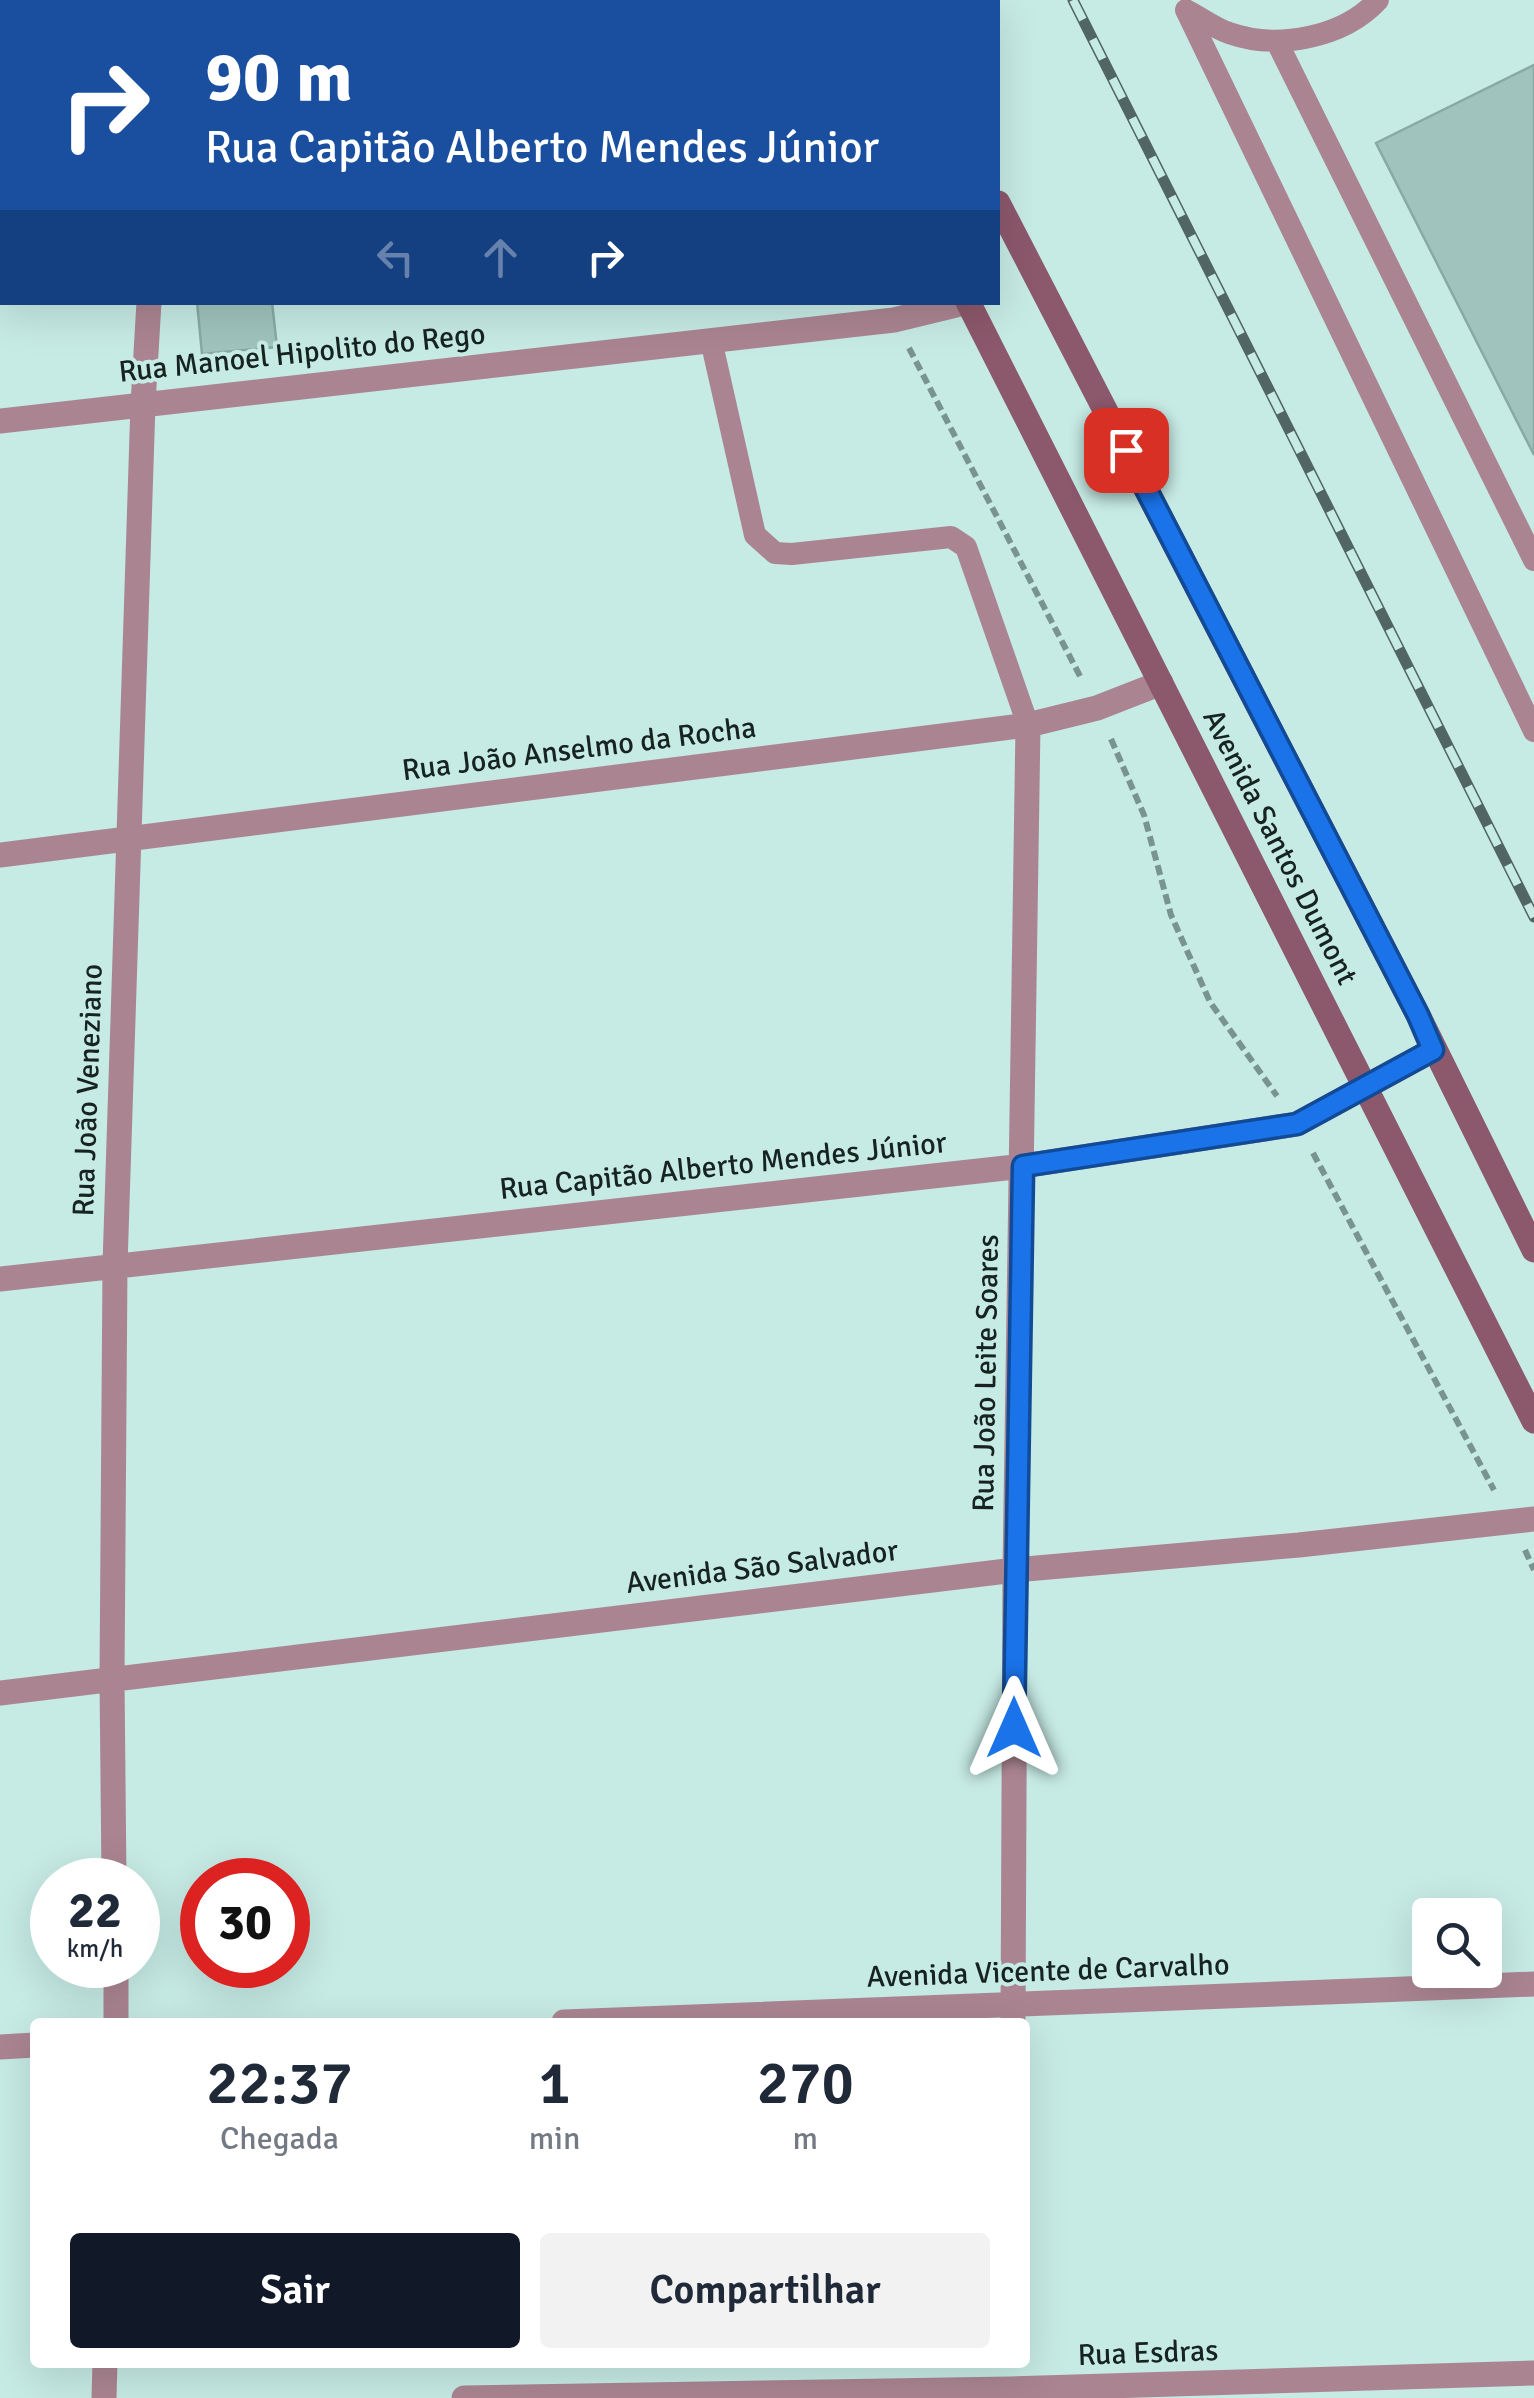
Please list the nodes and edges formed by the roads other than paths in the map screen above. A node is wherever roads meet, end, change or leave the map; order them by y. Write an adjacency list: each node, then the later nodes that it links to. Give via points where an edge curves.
1 (1378, 0): 3 (lane, via 1326,33)
2 (1182, 5): 3 (lane, via 1229,33); 14 (lane)
3 (1277, 42): 11 (lane)
4 (1000, 207): 17 (main road, Avenida Santos Dumont)
5 (150, 305): 9 (street, Rua João Veneziano)
6 (956, 305): 8 (street, Rua Manoel Hipolito do Rego, via 894,320)
7 (970, 305): 12 (main road, Avenida Santos Dumont)
8 (711, 340): 9 (street, Rua Manoel Hipolito do Rego); 13 (lane, via 754,535 774,553 951,537 966,547)
9 (143, 404): 10 (street, Rua Manoel Hipolito do Rego); 15 (street, Rua João Veneziano)
10 (0, 422)
11 (1534, 560)
12 (1161, 683): 13 (street, Rua João Anselmo da Rocha); 18 (main road, Avenida Santos Dumont)
13 (1028, 725): 15 (street, Rua João Anselmo da Rocha); 19 (street, Rua João Leite Soares)
14 (1534, 731)
15 (129, 838): 16 (street, Rua João Anselmo da Rocha); 21 (street, Rua João Veneziano)
16 (0, 854)
17 (1433, 1050): 18 (street, Rua Capitão Alberto Mendes Júnior); 20 (main road, Avenida Santos Dumont)
18 (1364, 1090): 19 (street, Rua Capitão Alberto Mendes Júnior, via 1297,1124); 23 (main road, Avenida Santos Dumont)
19 (1023, 1166): 21 (street, Rua Capitão Alberto Mendes Júnior); 25 (street, Rua João Leite Soares)
20 (1534, 1250)
21 (115, 1266): 22 (street, Rua Capitão Alberto Mendes Júnior); 26 (street, Rua João Veneziano)
22 (0, 1279)
23 (1534, 1421)
24 (1523, 1520): 25 (street, Avenida São Salvador)
25 (1015, 1570): 26 (street, Avenida São Salvador); 31 (street, Rua João Leite Soares)
26 (112, 1678): 27 (street, Avenida São Salvador); 28 (street, Rua João Veneziano)
27 (0, 1693)
28 (114, 1858)
29 (1534, 1984): 31 (street, Avenida Vicente de Carvalho)
30 (116, 1988): 32 (street)
31 (1014, 2014): 33 (street, Avenida Vicente de Carvalho)
32 (116, 2018)
33 (789, 2018)
34 (30, 2045): 35 (street)
35 (0, 2047)
36 (105, 2368): 40 (street)
37 (1010, 2368): 39 (street)
38 (1534, 2373): 39 (street, Rua Esdras)
39 (1010, 2394): 41 (street, Rua Esdras)
40 (104, 2398)
41 (464, 2398)

